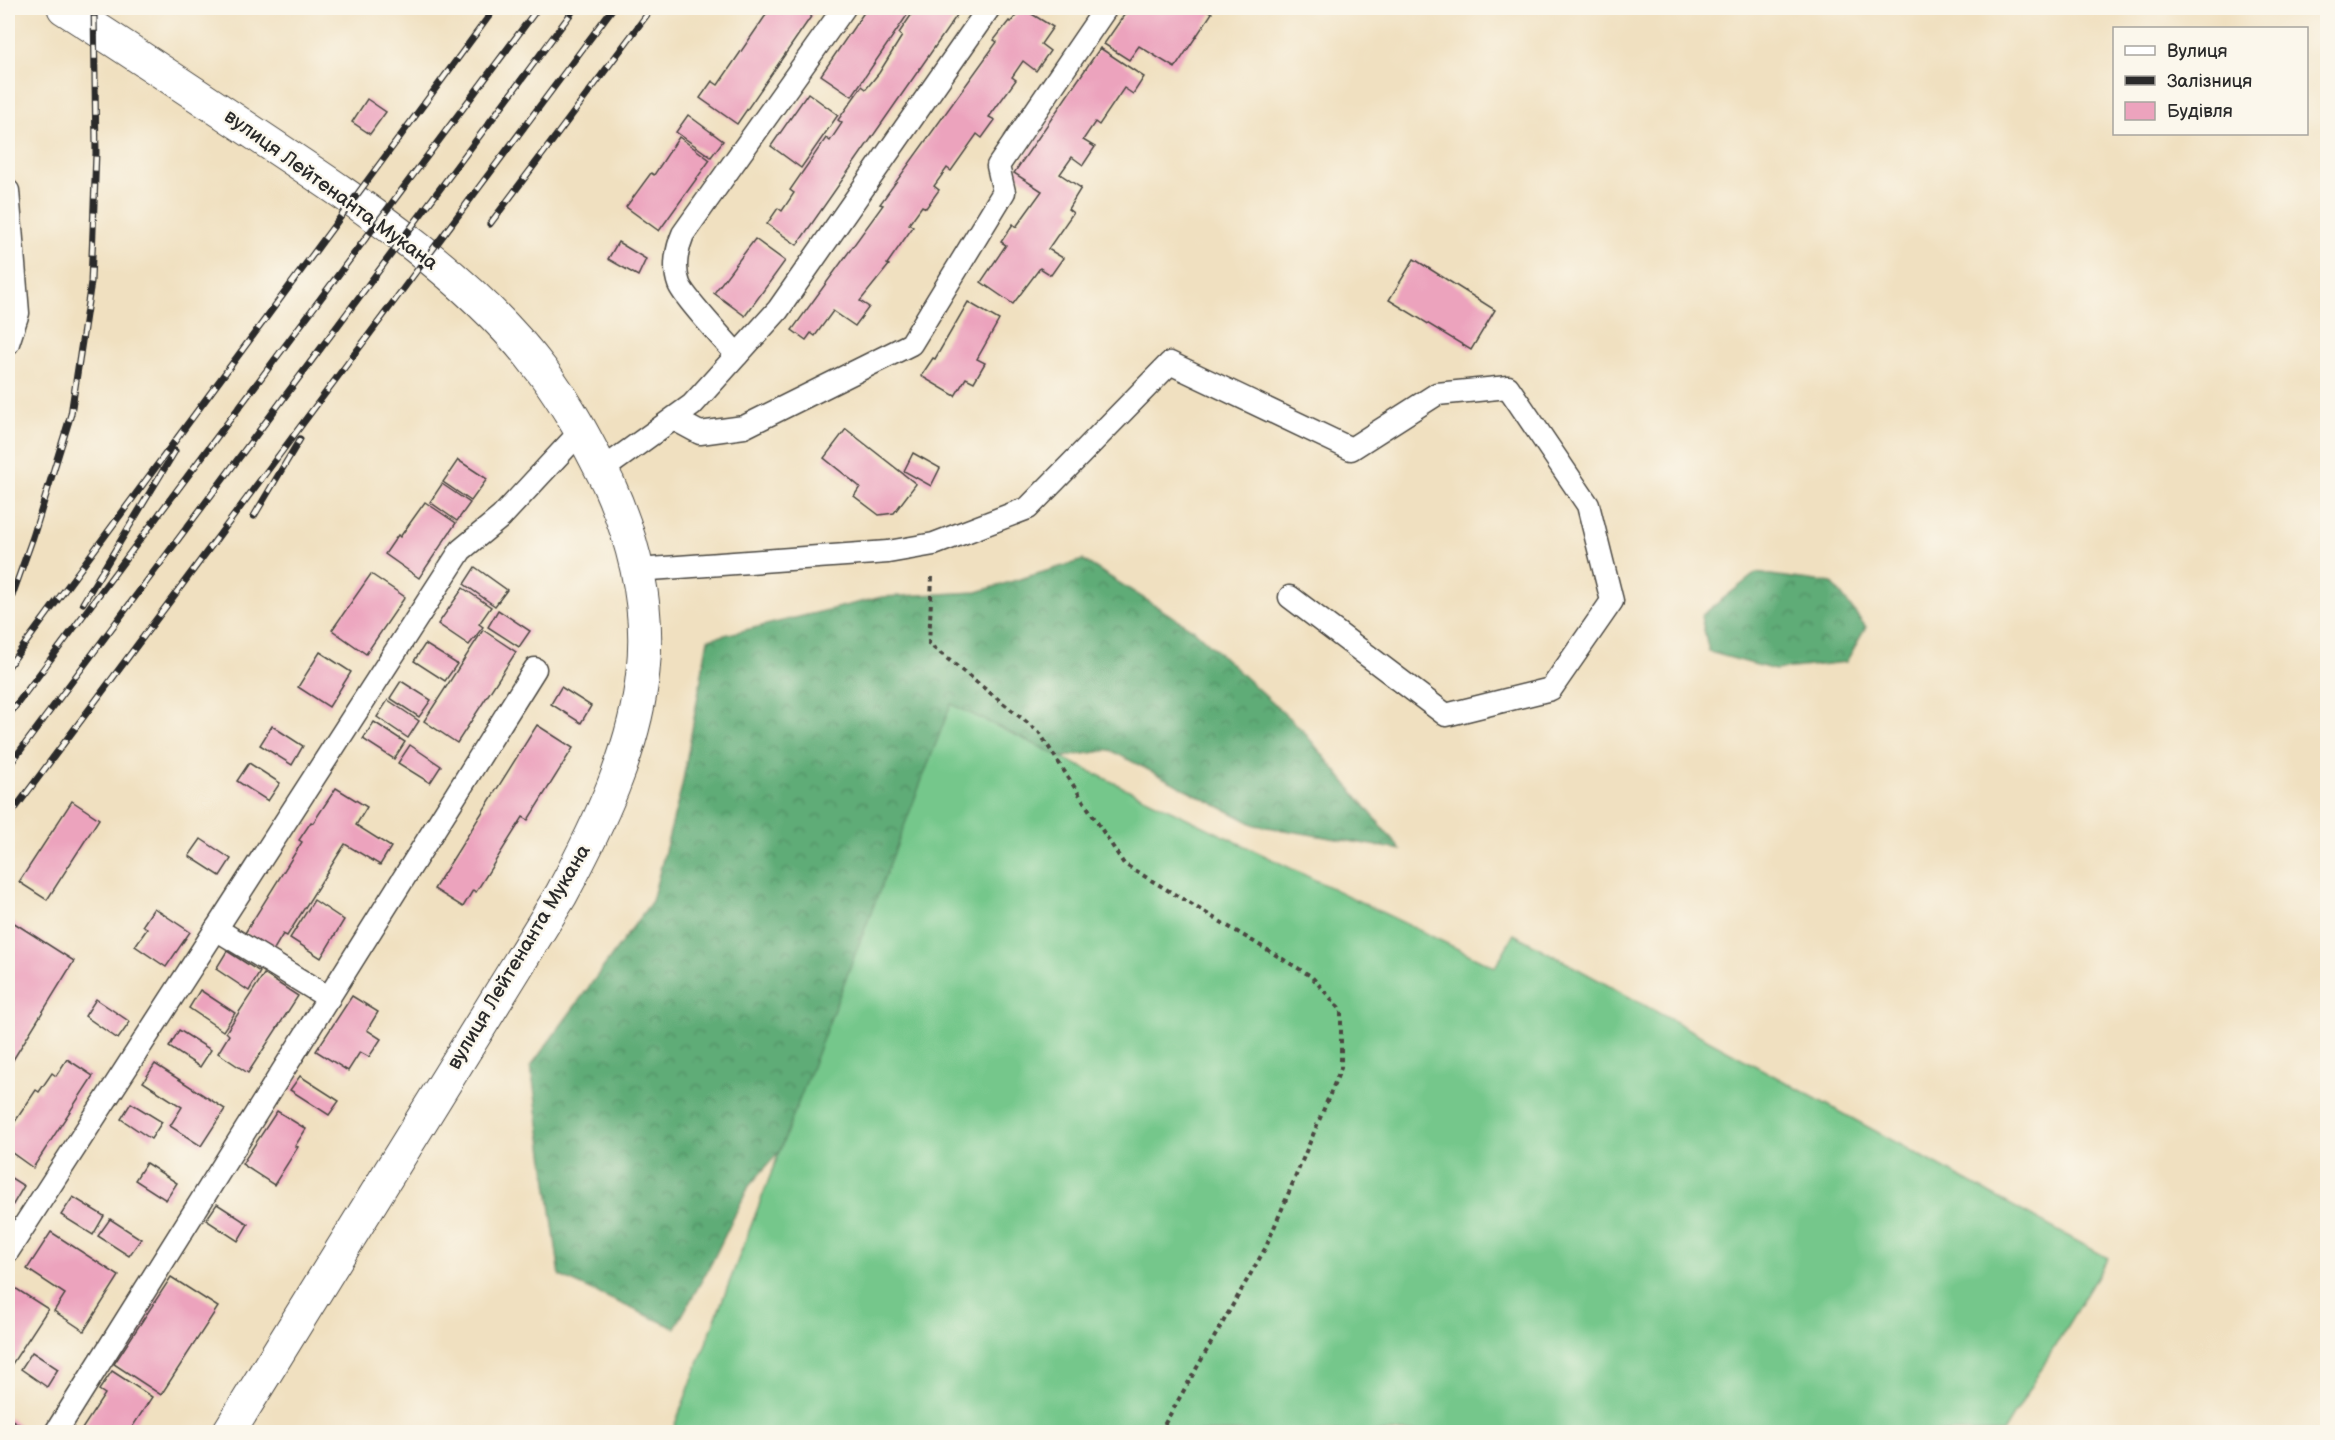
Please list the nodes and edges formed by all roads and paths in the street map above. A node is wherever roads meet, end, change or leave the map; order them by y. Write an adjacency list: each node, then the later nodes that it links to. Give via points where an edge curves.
1 (64, 8): 9 (main road, вулиця Лейтенанта Мукана, via 309,170 427,257 526,351 561,396)
2 (844, 8): 7 (lane, via 678,245 679,284)
3 (989, 8): 7 (lane, via 778,310)
4 (1106, 8): 8 (lane, via 999,166 1004,192 910,344 744,427 700,433)
5 (8, 191): 6 (lane, via 18,313)
6 (8, 343)
7 (737, 356): 8 (lane)
8 (674, 419): 10 (lane)
9 (581, 431): 10 (main road, вулиця Лейтенанта Мукана); 15 (lane, via 501,517 461,550)
10 (602, 470): 12 (main road, вулиця Лейтенанта Мукана, via 623,520)
11 (934, 544): 12 (lane, via 888,552); 13 (lane, via 1028,508 1170,363 1351,449 1437,394 1508,387 1588,505 1612,601 1551,688 1446,715); 20 (path, via 929,644 1039,732 1124,864 1311,976 1341,1011 1341,1068 1266,1248)
12 (637, 570): 19 (main road, вулиця Лейтенанта Мукана, via 644,642 641,690 630,740 591,837 561,895)
13 (1290, 597)
14 (535, 669): 16 (lane)
15 (216, 929): 16 (lane); 17 (lane)
16 (329, 998): 18 (lane)
17 (8, 1251)
18 (56, 1432)
19 (229, 1432)
20 (1160, 1432)

